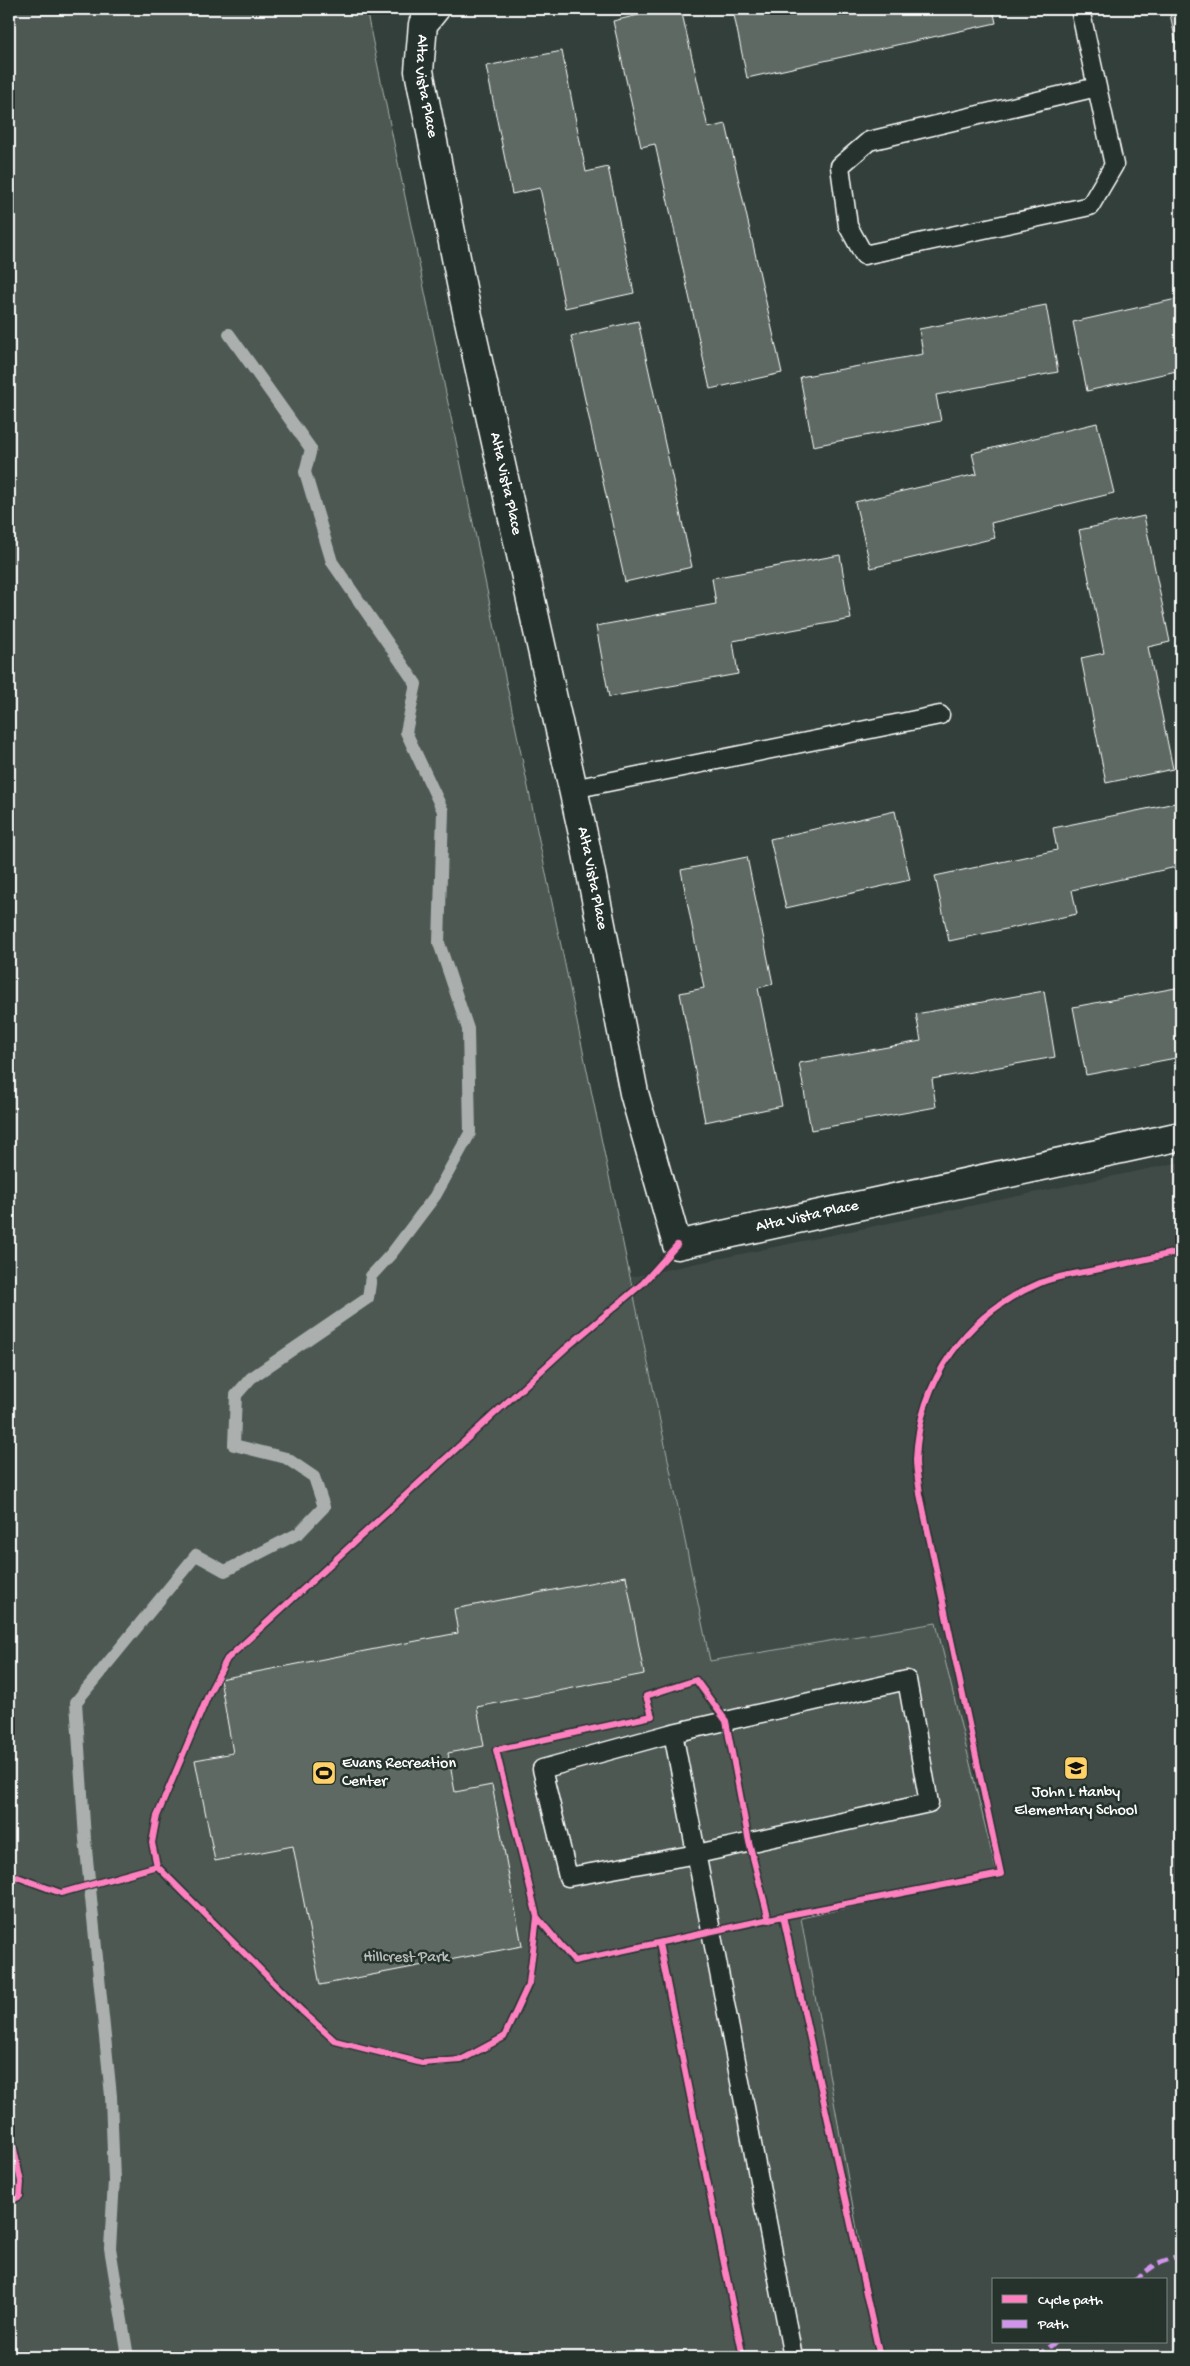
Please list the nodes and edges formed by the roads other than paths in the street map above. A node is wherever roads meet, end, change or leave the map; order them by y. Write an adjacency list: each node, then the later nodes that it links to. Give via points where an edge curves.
1 (434, 9): 5 (street, Alta Vista Place, via 423,24 418,71 464,298)
2 (1080, 9): 3 (lane)
3 (1097, 87): 3 (lane, via 1114,165 1090,206 864,256 848,226 840,166 869,141)
4 (940, 715): 5 (lane)
5 (573, 789): 6 (street, Alta Vista Place, via 634,1093 677,1245)
6 (1181, 1136)
7 (673, 1733): 8 (lane); 8 (lane, via 542,1769 568,1877); 8 (lane, via 907,1680 929,1802)
8 (697, 1854): 9 (lane)
9 (793, 2357)

